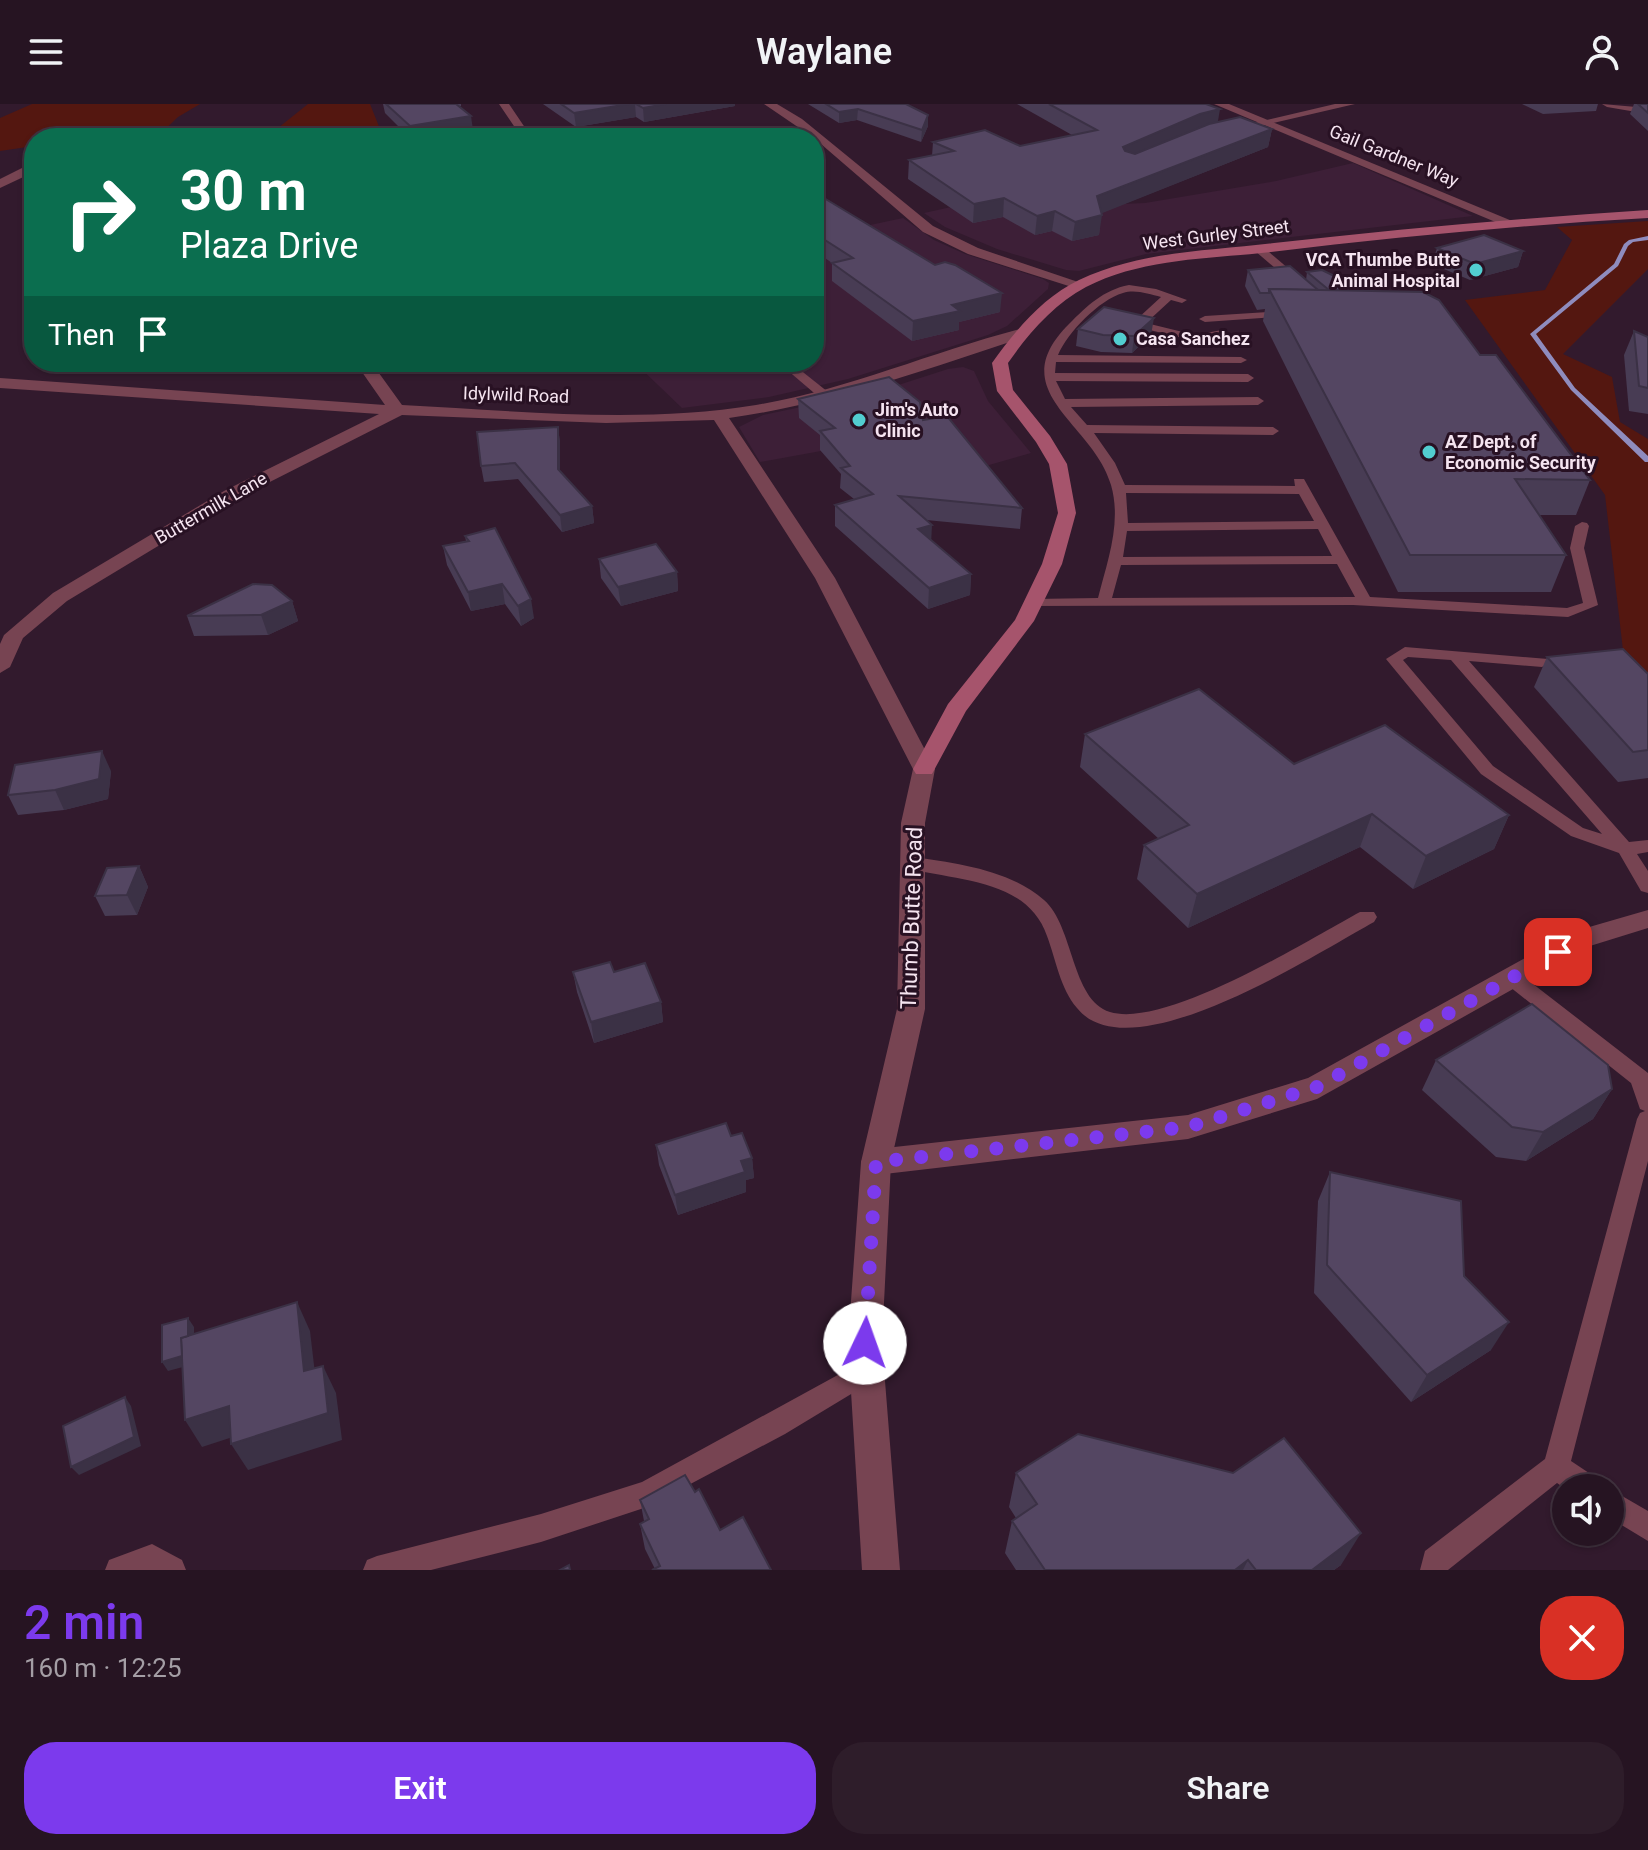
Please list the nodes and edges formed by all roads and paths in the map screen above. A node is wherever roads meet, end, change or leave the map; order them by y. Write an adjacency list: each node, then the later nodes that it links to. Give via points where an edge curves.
1 (504, 104): 8 (street)
2 (769, 104): 9 (street)
3 (1219, 104): 7 (street, Gail Gardner Way)
4 (1350, 104): 7 (street)
5 (1607, 104): 6 (street)
6 (1648, 111)
7 (1265, 122): 10 (street); 15 (street, Gail Gardner Way)
8 (521, 128)
9 (806, 128)
10 (1218, 132)
11 (824, 143): 17 (street, via 928,229 973,251)
12 (24, 172): 13 (street)
13 (0, 184)
14 (1648, 214): 15 (main road, West Gurley Street)
15 (1510, 223): 16 (main road, West Gurley Street)
16 (1259, 249): 17 (main road, West Gurley Street, via 1165,260); 18 (lane)
17 (1080, 285): 24 (main road, West Gurley Street)
18 (1313, 295)
19 (1100, 315): 22 (lane); 22 (lane, via 1116,289 1127,286 1175,298); 25 (lane, via 1067,334)
20 (1294, 315): 21 (lane)
21 (1205, 319)
22 (1138, 324): 23 (lane, via 1195,338)
23 (1222, 333)
24 (1020, 334): 32 (street, Idylwild Road); 47 (main road, West Gurley Street, via 1000,363 1005,391 1058,464 1067,513)
25 (1051, 358): 26 (lane); 29 (lane)
26 (1241, 360)
27 (370, 372): 35 (street)
28 (796, 372): 32 (lane)
29 (1049, 377): 30 (lane); 34 (lane)
30 (1248, 378)
31 (0, 383): 35 (street, Idylwild Road)
32 (824, 395): 36 (street, Idylwild Road)
33 (1258, 401): 34 (lane)
34 (1062, 403): 37 (lane)
35 (398, 411): 36 (street, Idylwild Road, via 649,419); 50 (street, Buttermilk Lane, via 230,495 60,597 14,635)
36 (719, 415): 51 (street, via 825,578)
37 (1084, 429): 38 (lane); 39 (lane)
38 (1273, 431)
39 (1119, 489): 40 (lane, via 1300,484); 42 (lane)
40 (1323, 525): 42 (lane); 43 (lane)
41 (1582, 526): 46 (lane, via 1577,548 1591,605 1568,613)
42 (1121, 527): 44 (lane)
43 (1342, 560): 44 (lane); 46 (lane)
44 (1113, 561): 45 (lane)
45 (1104, 602): 46 (lane); 47 (lane)
46 (1365, 602)
47 (1033, 603): 51 (main road, West Gurley Street, via 956,709)
48 (1456, 656): 49 (lane); 53 (lane); 53 (lane, via 1405,652 1394,659 1487,770 1577,832)
49 (1542, 662)
50 (0, 667)
51 (924, 769): 54 (street, Thumb Butte Road, via 913,823)
52 (1648, 846): 53 (lane)
53 (1625, 849): 55 (lane)
54 (913, 863): 56 (lane, via 962,869 1020,891 1049,917 1079,999 1104,1019 1135,1022 1195,1007); 61 (street, Thumb Butte Road, via 911,1009)
55 (1648, 886)
56 (1367, 917)
57 (1648, 919): 58 (street, via 1581,939)
58 (1512, 978): 59 (lane, via 1640,1078); 61 (street, via 1317,1087 1188,1127)
59 (1648, 1103)
60 (1648, 1119): 63 (lane)
61 (876, 1162): 62 (street, Thumb Butte Road)
62 (867, 1371): 69 (lane, via 647,1494 541,1528); 70 (street, Thumb Butte Road)
63 (1556, 1467): 64 (lane); 71 (lane, via 1435,1561)
64 (1567, 1474)
65 (1624, 1511): 66 (lane)
66 (1648, 1527)
67 (119, 1570): 68 (lane, via 152,1558)
68 (172, 1570)
69 (377, 1570)
70 (881, 1570)
71 (1434, 1570)

